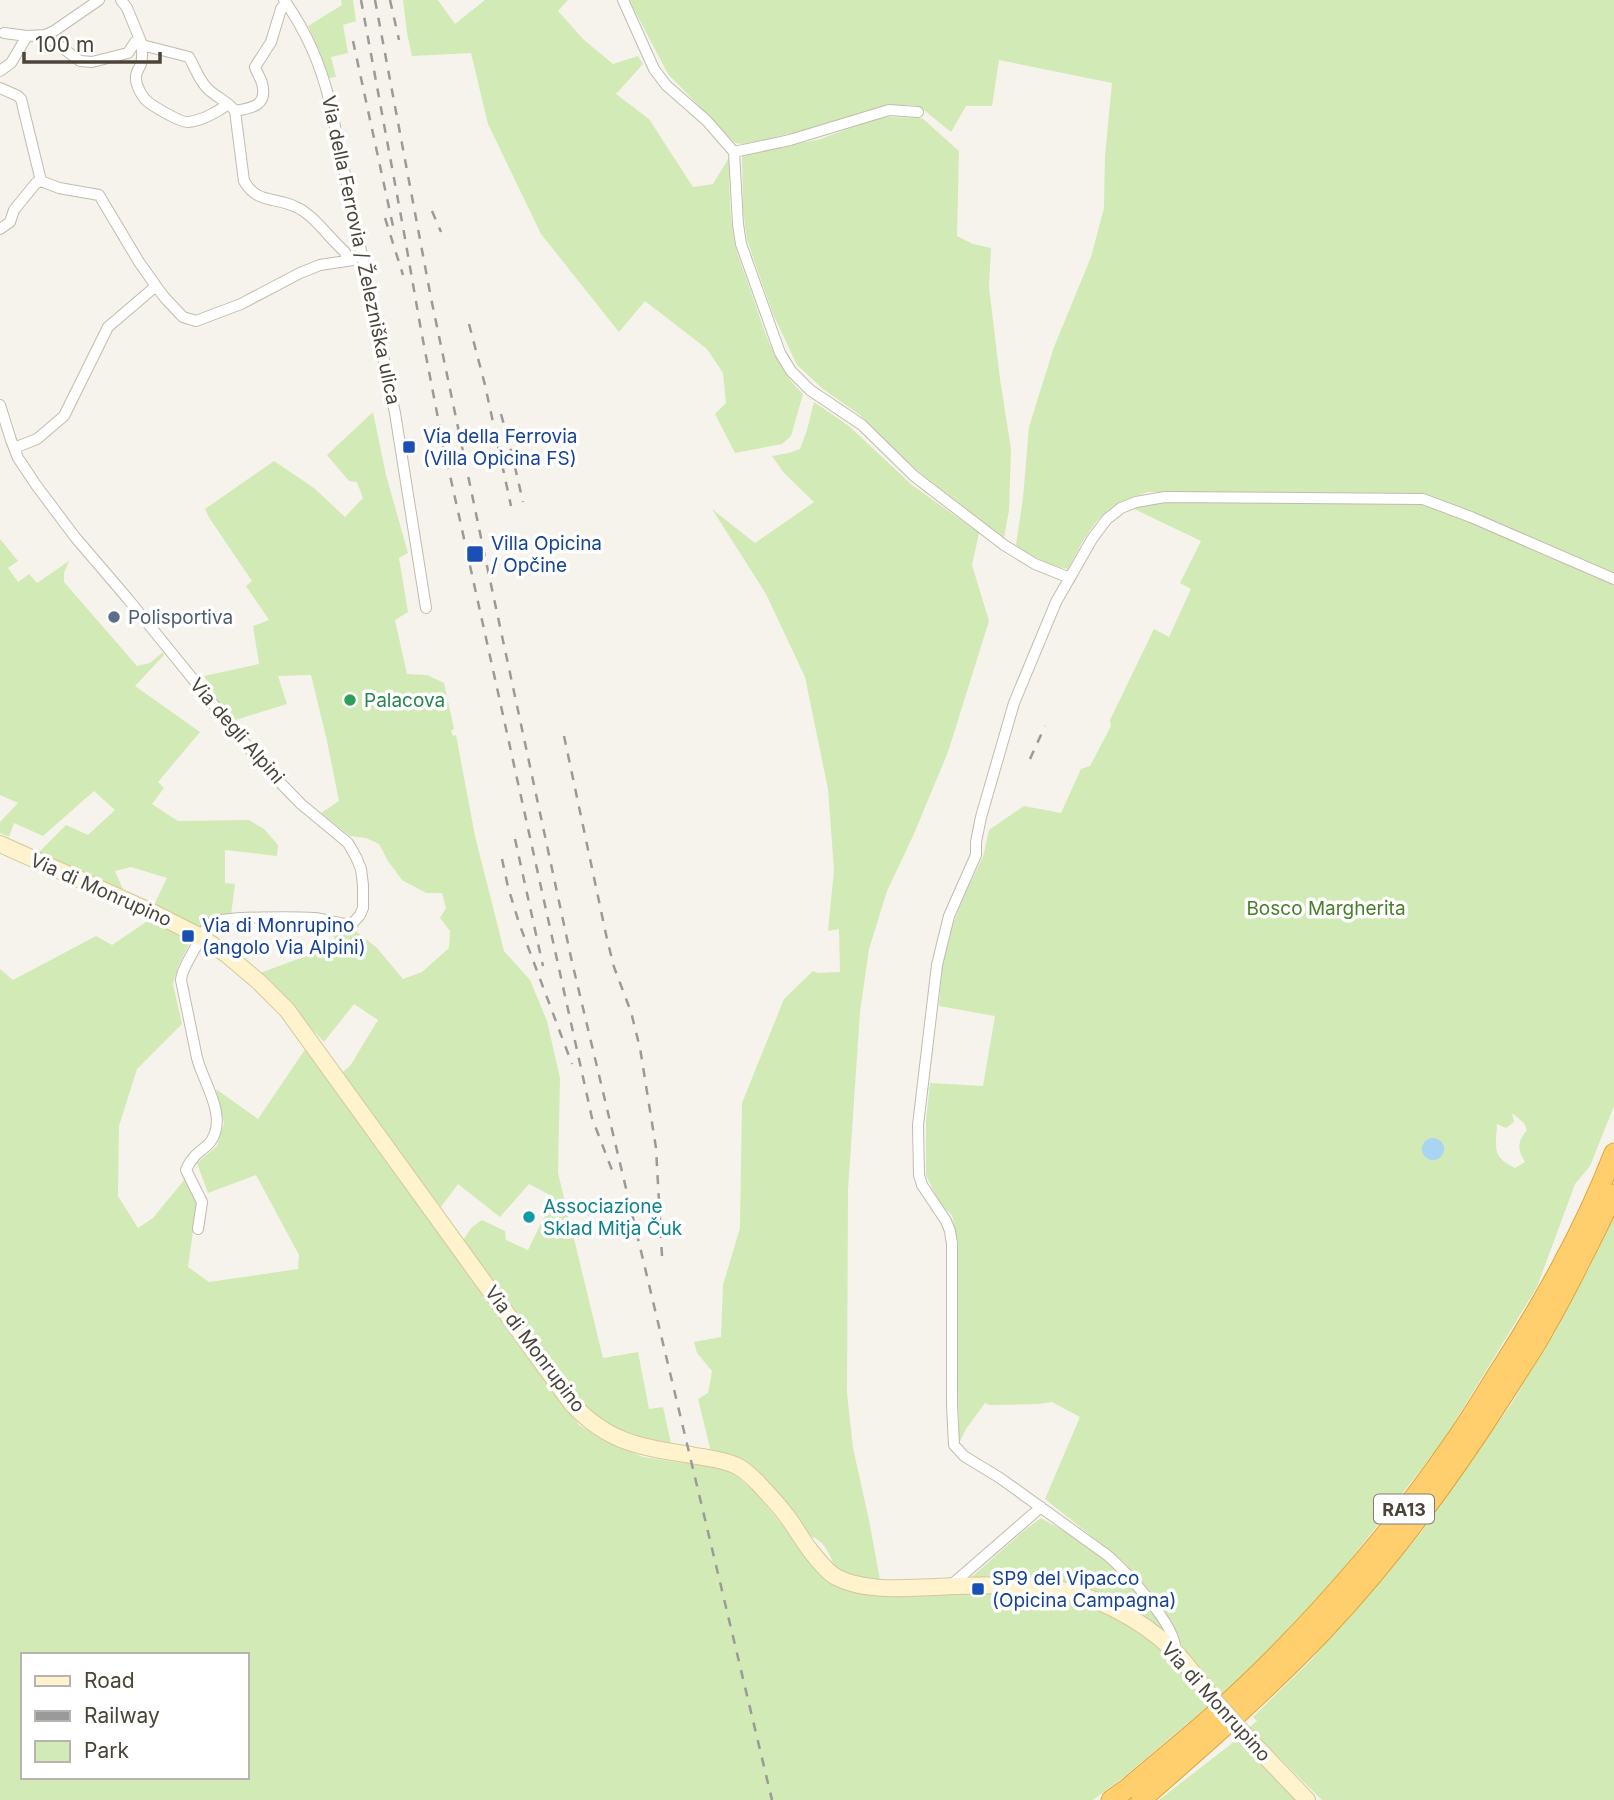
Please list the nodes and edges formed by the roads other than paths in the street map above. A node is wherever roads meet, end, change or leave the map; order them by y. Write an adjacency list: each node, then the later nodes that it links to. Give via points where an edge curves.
1 (99, 0): 7 (street)
2 (121, 0): 8 (street)
3 (623, 0): 13 (street, via 654,69)
4 (285, 1): 11 (street, via 271,42 255,66 262,84 258,105); 16 (street, Via della Ferrovia / Železniška ulica, via 309,39 326,83)
5 (1, 33): 6 (street)
6 (27, 36): 7 (street); 9 (street, via 11,63)
7 (45, 36): 8 (street, via 88,62 128,53 135,42)
8 (141, 43): 11 (street, via 189,57 204,84); 11 (street, via 141,64 135,75 144,99 184,122)
9 (0, 71)
10 (0, 88): 14 (street, via 21,99)
11 (231, 107): 17 (street, via 248,188 304,211 345,252)
12 (918, 112): 13 (street, via 889,110)
13 (734, 152): 21 (street, via 741,244 780,353 791,371 810,390 862,425 914,476 1004,545)
14 (41, 181): 15 (street); 18 (street, via 99,195)
15 (0, 229)
16 (363, 259): 17 (street); 23 (street, Via della Ferrovia / Železniška ulica, via 395,413)
17 (347, 261): 18 (street, via 320,265 196,321 183,317)
18 (156, 286): 20 (street, via 108,327 64,416 37,439)
19 (0, 405): 20 (street, Via degli Alpini)
20 (8, 444): 25 (street, Via degli Alpini, via 75,537 261,763 348,843 361,869 363,908 352,924 315,918 233,919 211,922)
21 (1070, 578): 22 (street, via 1101,526 1121,508 1136,502 1165,497 1359,497 1423,499); 29 (street, via 1014,703 981,817 976,855 949,916 937,965 918,1125 919,1175 946,1221 952,1244 954,1446)
22 (1614, 579)
23 (426, 608)
24 (0, 844): 25 (main road, Via di Monrupino)
25 (201, 937): 28 (street, via 181,980 200,1069 217,1116 212,1140 186,1170 202,1202); 30 (main road, Via di Monrupino, via 259,982 286,1010 565,1394 590,1421 632,1444 737,1466 765,1491 836,1577 883,1588)
26 (1614, 1153): 32 (highway, RA13, via 1570,1250 1530,1322 1408,1505 1259,1674)
27 (1614, 1194): 33 (highway, RA13, via 1545,1329 1468,1451 1424,1510 1326,1628 1222,1730)
28 (198, 1229)
29 (1041, 1507): 30 (street); 31 (street, via 1107,1555 1142,1588 1174,1639)
30 (950, 1586): 31 (main road, Via di Monrupino, via 1066,1591 1136,1621)
31 (1175, 1651): 34 (main road, Via di Monrupino, bridge, via 1243,1734)
32 (1111, 1800)
33 (1141, 1800)
34 (1307, 1800)

